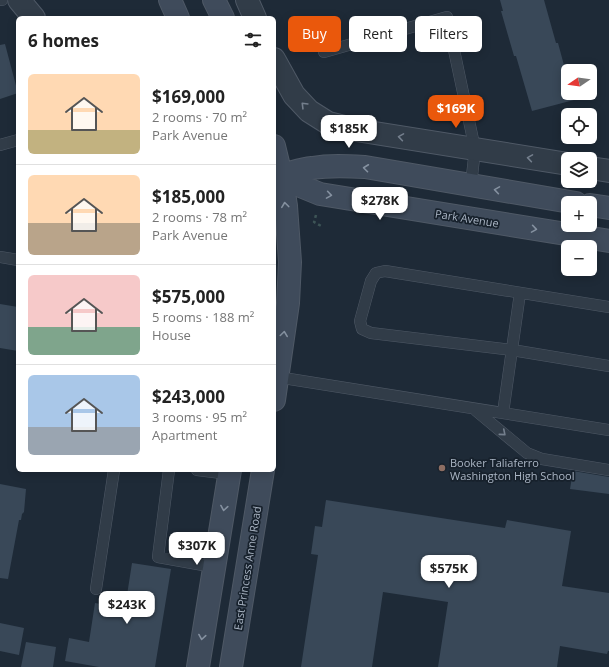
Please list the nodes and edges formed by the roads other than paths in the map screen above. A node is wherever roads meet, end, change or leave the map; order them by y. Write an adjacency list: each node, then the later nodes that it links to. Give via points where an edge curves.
1 (19, 0): 5 (street)
2 (170, 0): 6 (main road)
3 (214, 0): 7 (main road)
4 (247, 0): 8 (street)
5 (32, 16)
6 (177, 16)
7 (222, 16)
8 (254, 16)
9 (341, 47): 13 (lane, via 447,17)
10 (276, 63): 13 (street, one-way to 10, via 356,130 328,123 309,111 294,95)
11 (16, 141): 12 (lane)
12 (0, 145)
13 (475, 149): 14 (street, one-way to 13); 18 (lane)
14 (561, 163)
15 (597, 169): 16 (street)
16 (609, 171)
17 (277, 175): 18 (main road, one-way to 17, via 358,167 311,168); 22 (main road, Park Avenue, one-way to 22, via 320,194); 29 (main road, one-way to 17, via 288,303 290,262 286,206)
18 (471, 185): 19 (main road, one-way to 18)
19 (561, 200)
20 (597, 206): 21 (main road)
21 (609, 208)
22 (609, 241)
23 (0, 257): 24 (lane)
24 (16, 260)
25 (520, 293): 26 (lane); 27 (lane); 27 (lane, via 385,271 376,273 371,281 360,321 362,329 371,333)
26 (609, 307)
27 (512, 350): 28 (lane); 32 (lane)
28 (609, 366)
29 (277, 377): 30 (main road); 31 (lane)
30 (276, 385)
31 (474, 408): 32 (lane); 34 (lane, one-way to 34, via 527,453 542,459)
32 (503, 413): 33 (lane)
33 (609, 430)
34 (609, 470)
35 (114, 472): 40 (lane)
36 (169, 472): 39 (lane, via 158,557)
37 (230, 472): 39 (main road, one-way to 39)
38 (263, 472): 42 (main road, East Princess Anne Road)
39 (214, 566): 41 (main road, one-way to 41)
40 (96, 589)
41 (198, 667)
42 (231, 667)

